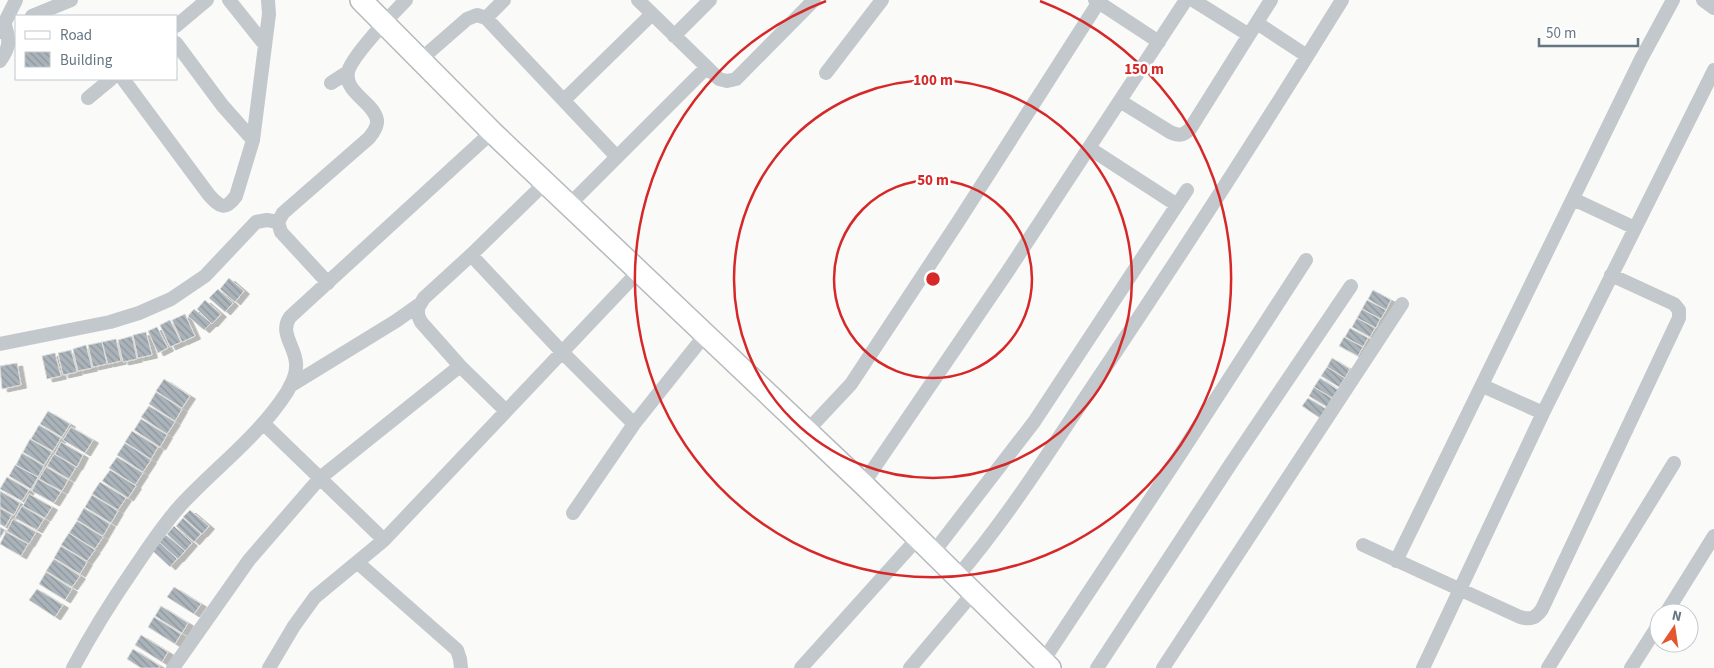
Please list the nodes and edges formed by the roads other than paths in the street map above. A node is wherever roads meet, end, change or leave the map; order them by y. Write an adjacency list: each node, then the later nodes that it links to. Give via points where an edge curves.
1 (16, 0): 27 (street)
2 (71, 0): 22 (street)
3 (208, 0): 26 (street)
4 (229, 0): 32 (street)
5 (268, 0): 32 (street)
6 (361, 0): 24 (main road)
7 (406, 0): 24 (street)
8 (504, 0): 23 (street)
9 (638, 0): 21 (street)
10 (710, 0): 28 (street)
11 (814, 0): 36 (street, via 736,79 719,79)
12 (882, 0): 39 (street)
13 (1186, 0): 30 (street)
14 (1193, 0): 29 (street)
15 (1271, 0): 25 (street)
16 (1342, 0): 33 (street)
17 (1673, 0): 53 (street)
18 (1702, 0): 20 (street)
19 (1098, 1): 30 (street); 77 (street, via 851,384)
20 (1714, 8)
21 (652, 14): 28 (street); 44 (street)
22 (34, 15)
23 (486, 18): 34 (street, via 477,15 467,19); 44 (street)
24 (384, 22): 34 (main road); 38 (street)
25 (1257, 23): 29 (street); 33 (street)
26 (178, 24)
27 (5, 26): 35 (street, via 8,46)
28 (674, 36): 36 (street)
29 (1249, 36): 45 (street, via 1184,135 1177,136)
30 (1159, 42): 45 (street)
31 (178, 46): 47 (street)
32 (265, 46): 47 (street)
33 (1307, 56): 89 (street, via 1078,408 993,532)
34 (420, 60): 46 (main road)
35 (0, 61)
36 (706, 68): 49 (street)
37 (1714, 70): 58 (street)
38 (348, 72): 42 (street); 57 (street, via 352,88 377,121 375,129 370,138 283,213)
39 (826, 73)
40 (110, 80): 43 (street)
41 (124, 80): 47 (street, via 218,204 230,204 236,196)
42 (331, 84)
43 (88, 98)
44 (564, 100): 49 (street)
45 (1120, 101): 48 (street)
46 (492, 132): 50 (main road); 63 (street)
47 (253, 140)
48 (1089, 148): 51 (street); 80 (street)
49 (617, 157): 54 (street)
50 (546, 182): 54 (main road); 59 (street)
51 (1154, 190): 55 (street); 56 (street)
52 (1187, 190): 55 (street)
53 (1572, 199): 58 (street); 72 (street)
54 (569, 205): 61 (main road)
55 (1177, 205): 56 (street)
56 (1168, 218): 86 (street, via 1034,422)
57 (278, 222): 63 (street, via 281,232); 68 (street, via 256,222 204,276 171,299 147,310 110,322)
58 (1634, 228): 62 (street)
59 (471, 255): 65 (street); 69 (street)
60 (1306, 260): 94 (street)
61 (639, 271): 67 (main road); 69 (street)
62 (1612, 275): 74 (street); 90 (street, via 1674,304 1679,310 1679,318 1542,609 1537,617 1520,617)
63 (328, 283): 71 (street, via 287,322 286,332 296,363)
64 (1352, 286): 101 (street)
65 (420, 304): 70 (street, via 418,314 421,322); 71 (street)
66 (1402, 304): 102 (street)
67 (705, 335): 76 (street); 77 (main road)
68 (0, 344)
69 (562, 352): 73 (street); 76 (street)
70 (460, 366): 73 (street); 79 (street)
71 (290, 386): 75 (street)
72 (1483, 386): 74 (street); 87 (street)
73 (506, 411): 84 (street)
74 (1544, 413): 90 (street)
75 (263, 423): 79 (street); 96 (street, via 165,524 122,586)
76 (634, 424): 81 (street)
77 (806, 432): 80 (main road)
78 (1674, 464): 104 (street)
79 (320, 478): 84 (street); 97 (street, via 249,560)
80 (863, 484): 83 (main road)
81 (573, 513)
82 (1714, 536): 92 (street)
83 (918, 538): 86 (main road); 99 (street)
84 (384, 540): 88 (street)
85 (1363, 545): 87 (street)
86 (933, 554): 89 (main road)
87 (1396, 561): 90 (street)
88 (356, 562): 95 (street, via 457,650); 98 (street, via 315,597)
89 (957, 576): 91 (main road)
90 (1459, 590): 103 (street)
91 (974, 593): 94 (main road); 100 (street)
92 (1672, 603)
93 (1649, 640): 105 (street)
94 (1047, 665)
95 (460, 667)
96 (73, 668)
97 (172, 668)
98 (269, 668)
99 (801, 668)
100 (910, 668)
101 (1097, 668)
102 (1163, 668)
103 (1423, 668)
104 (1548, 668)
105 (1631, 668)

